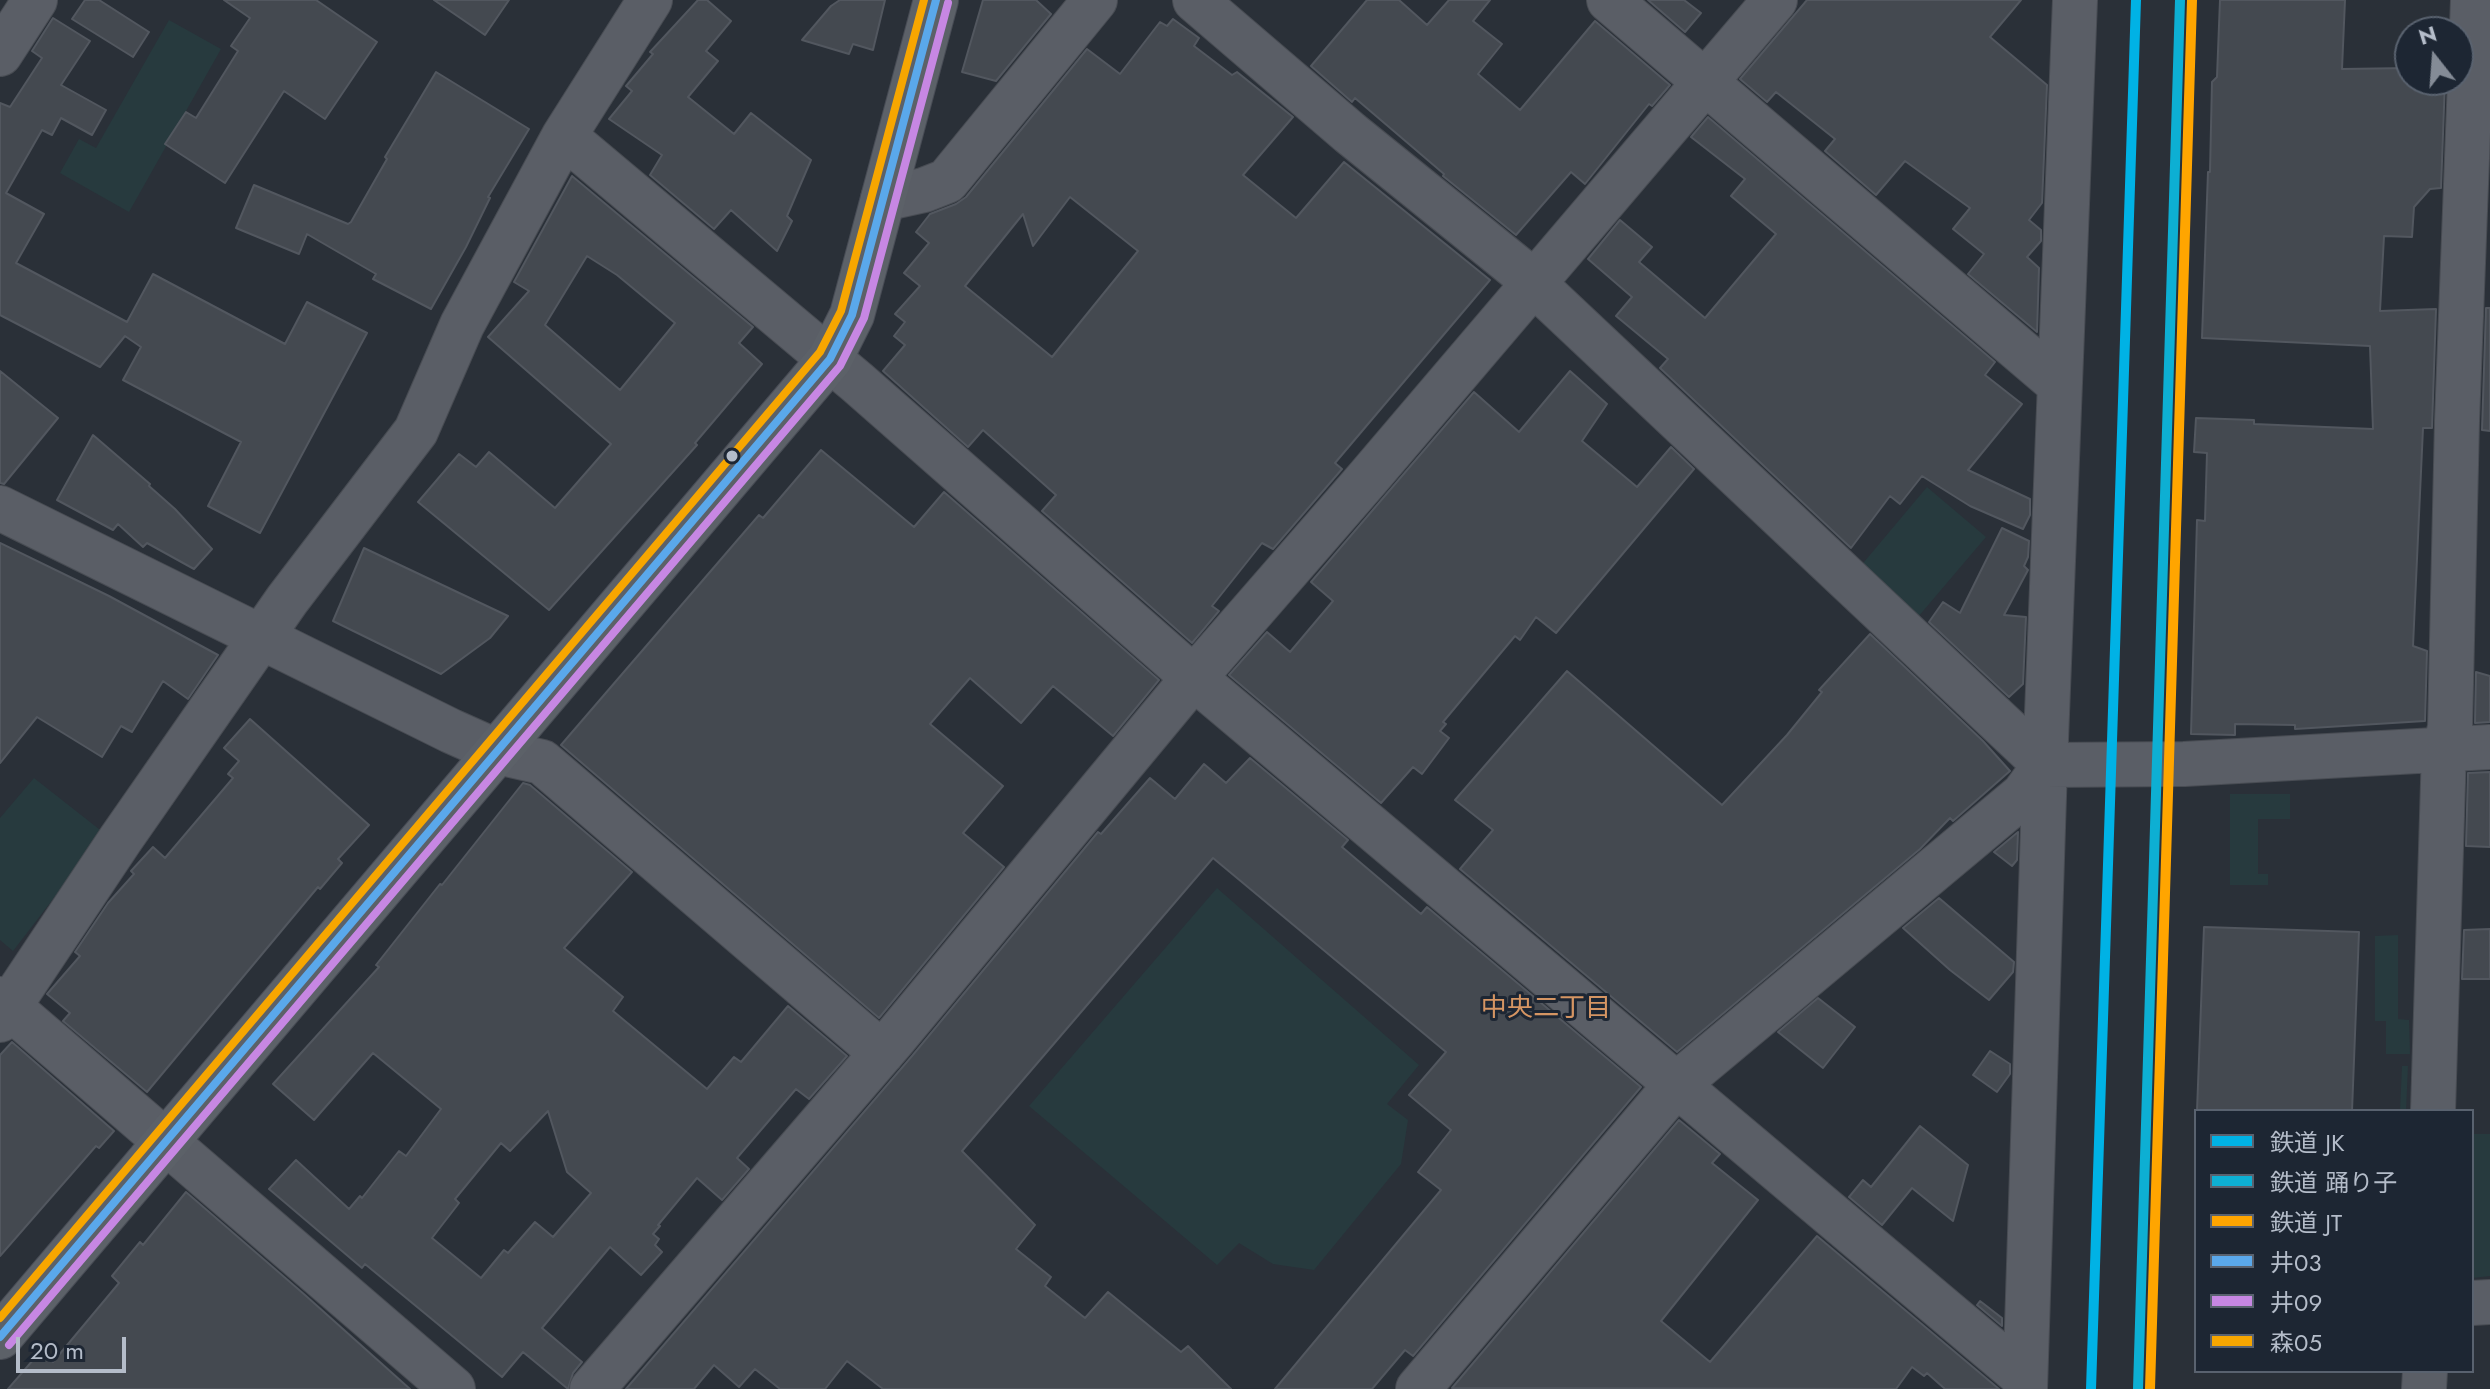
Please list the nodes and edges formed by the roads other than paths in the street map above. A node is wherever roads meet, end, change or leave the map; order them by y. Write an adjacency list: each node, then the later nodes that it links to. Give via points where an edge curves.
1 (35, 0): 10 (street)
2 (650, 0): 13 (street)
3 (936, 0): 14 (main road)
4 (1095, 0): 14 (street, via 947,181)
5 (1195, 0): 15 (street)
6 (1609, 0): 11 (street)
7 (1775, 0): 11 (street)
8 (2075, 0): 17 (street)
9 (2473, 0): 12 (street)
10 (0, 54)
11 (1706, 81): 15 (street); 17 (street)
12 (2480, 94): 18 (street)
13 (564, 136): 16 (street); 20 (street, via 462,325 416,431)
14 (883, 199): 16 (main road, via 852,315)
15 (1533, 284): 21 (street); 25 (street)
16 (830, 359): 21 (street); 24 (main road)
17 (2059, 384): 25 (street)
18 (2474, 420): 23 (street)
19 (0, 508): 20 (street)
20 (261, 637): 24 (street); 26 (street)
21 (1194, 678): 27 (street); 28 (street)
22 (2490, 747): 23 (street)
23 (2444, 750): 25 (street, via 2184,764); 29 (street)
24 (498, 752): 27 (street, via 542,762); 30 (main road)
25 (2045, 765): 28 (street, via 2023,795); 32 (street)
26 (3, 1009): 30 (street)
27 (882, 1053): 34 (street)
28 (1676, 1085): 32 (street); 35 (street)
29 (2433, 1109)
30 (165, 1142): 31 (main road); 33 (street)
31 (0, 1337)
32 (2025, 1383)
33 (453, 1389)
34 (592, 1389)
35 (1418, 1389)

